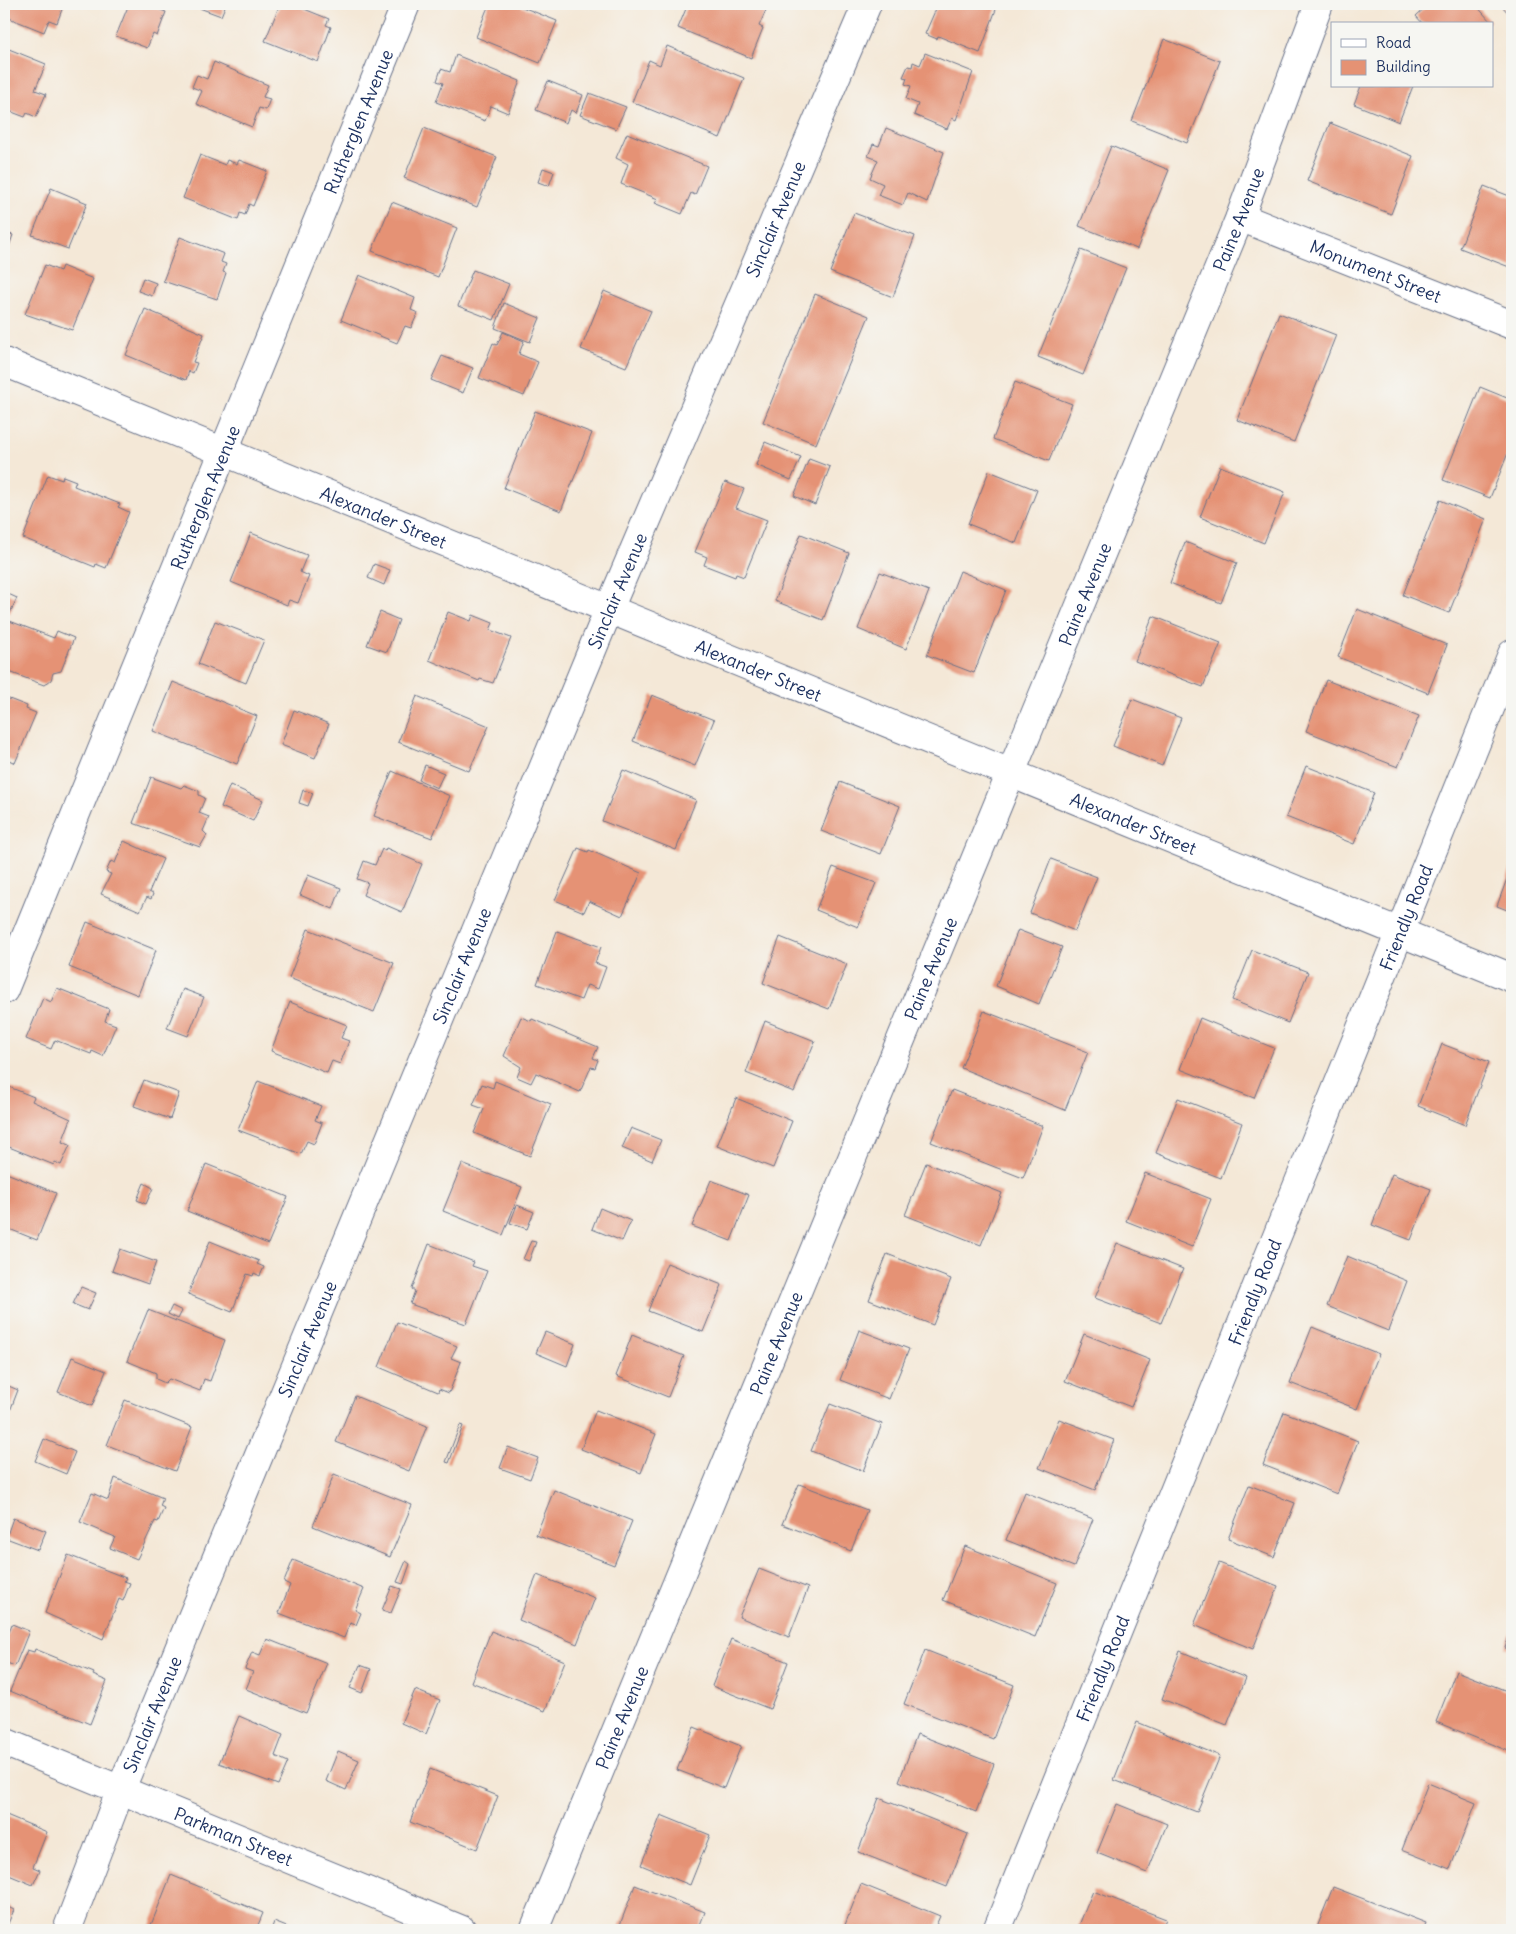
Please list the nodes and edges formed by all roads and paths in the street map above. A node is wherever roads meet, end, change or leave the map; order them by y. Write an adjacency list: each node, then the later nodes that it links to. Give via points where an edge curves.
1 (406, 4): 7 (street, Rutherglen Avenue)
2 (867, 4): 8 (street, Sinclair Avenue)
3 (1320, 4): 4 (street, Paine Avenue)
4 (1240, 217): 5 (street, Monument Street); 10 (street, Paine Avenue)
5 (1512, 325)
6 (4, 362): 7 (street, Alexander Street)
7 (224, 452): 8 (street, Alexander Street); 13 (street, Rutherglen Avenue)
8 (609, 609): 10 (street, Alexander Street); 15 (street, Sinclair Avenue)
9 (1512, 654): 11 (street, Friendly Road)
10 (1011, 774): 11 (street, Alexander Street); 18 (street, Paine Avenue)
11 (1398, 932): 12 (street, Alexander Street); 19 (street, Friendly Road)
12 (1512, 978)
13 (4, 990)
14 (4, 1742): 15 (street, Parkman Street)
15 (121, 1789): 16 (street, Sinclair Avenue); 17 (street, Parkman Street)
16 (67, 1930)
17 (462, 1930)
18 (534, 1930)
19 (997, 1930)

